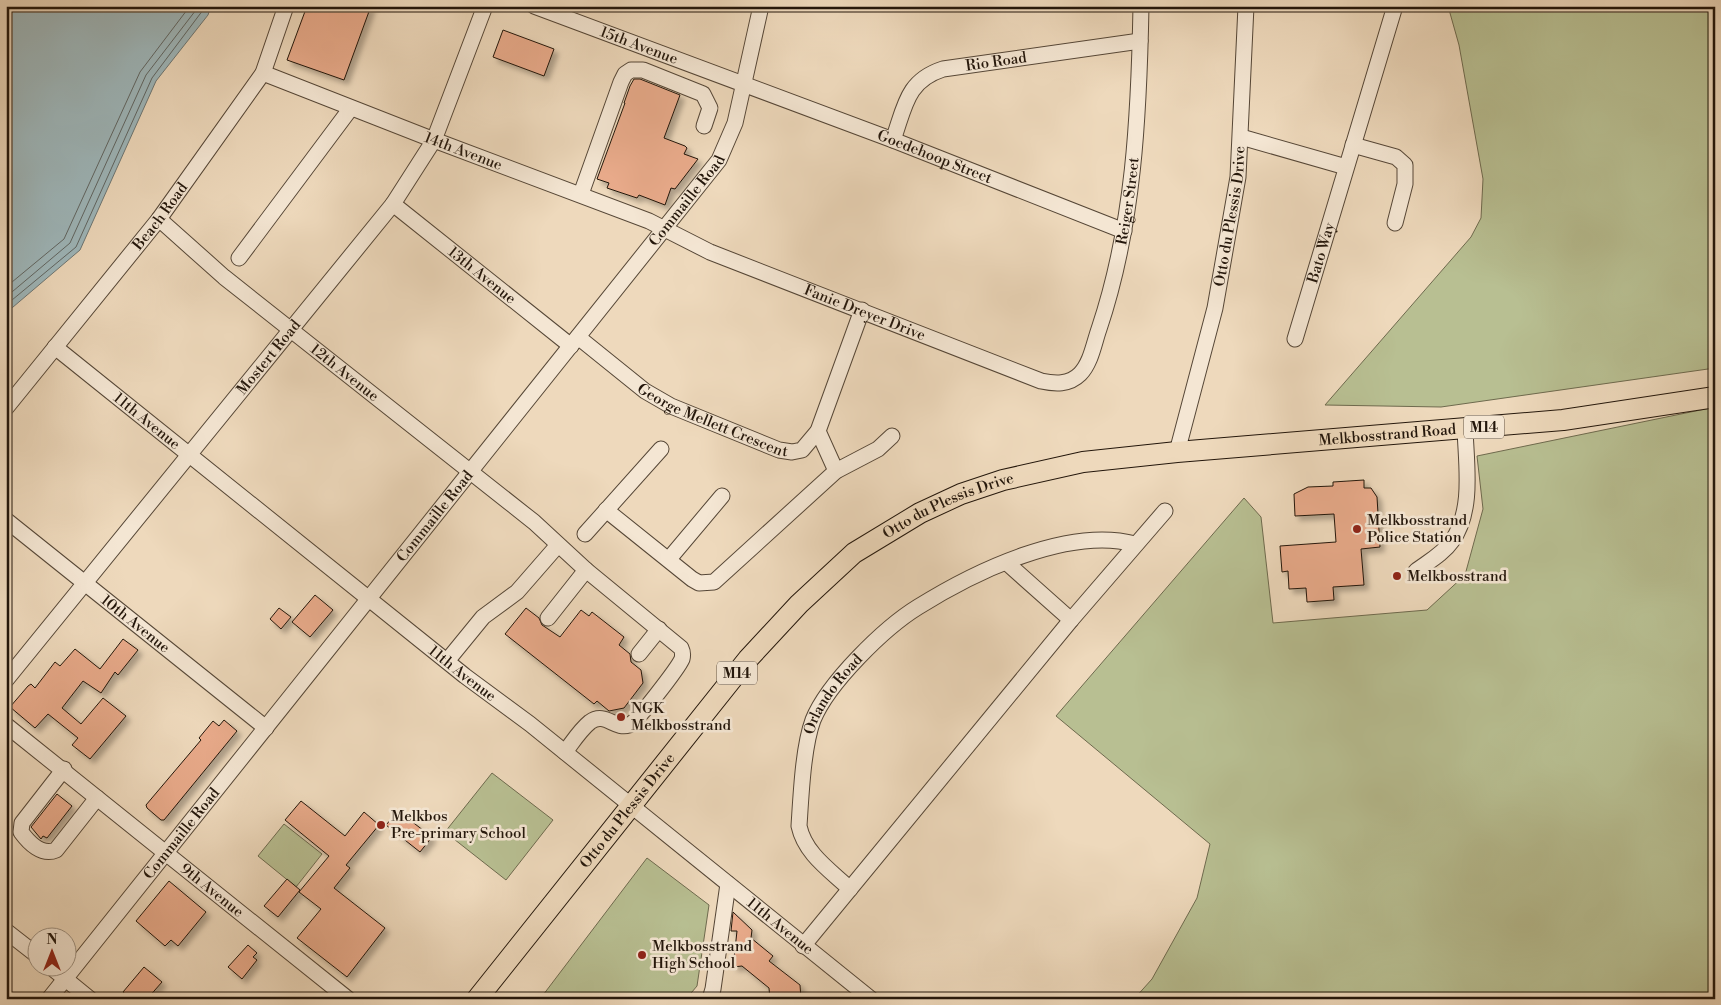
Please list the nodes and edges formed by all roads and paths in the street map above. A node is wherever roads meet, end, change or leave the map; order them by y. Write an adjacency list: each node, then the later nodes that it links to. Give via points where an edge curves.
1 (286, 6): 9 (street, Beach Road)
2 (485, 6): 14 (street, Mostert Road)
3 (534, 6): 10 (street, 15th Avenue)
4 (761, 6): 10 (street, Commaille Road)
5 (1141, 6): 8 (street, Reiger Street)
6 (1246, 6): 13 (street, Otto du Plessis Drive)
7 (1395, 6): 16 (street, Bato Way)
8 (1140, 41): 15 (street, Rio Road, via 926,74 916,83 908,98); 23 (street, Reiger Street, via 1133,173)
9 (263, 73): 11 (street, 14th Avenue); 20 (street, Beach Road)
10 (744, 86): 15 (street, Goedehoop Street); 22 (street, Commaille Road, via 735,123 719,160)
11 (351, 108): 14 (street, 14th Avenue); 24 (street)
12 (704, 126): 18 (street, via 710,108 703,94 643,70 631,70 621,82)
13 (1241, 137): 17 (street); 37 (street, Otto du Plessis Drive, via 1238,177 1215,308)
14 (434, 140): 18 (street, 14th Avenue); 19 (street, Mostert Road)
15 (893, 140): 23 (street, Goedehoop Street)
16 (1353, 145): 17 (street, Bato Way); 21 (street, via 1396,157 1406,165)
17 (1346, 167): 27 (street, Bato Way)
18 (581, 194): 22 (street, 14th Avenue, via 649,220)
19 (393, 204): 26 (street, Mostert Road); 28 (street, 13th Avenue)
20 (159, 219): 26 (street, 12th Avenue, via 224,277); 29 (street, Beach Road)
21 (1395, 223)
22 (664, 230): 25 (street, Fanie Dreyer Drive, via 710,252); 28 (street, Commaille Road)
23 (1124, 231): 30 (street, Reiger Street, via 1110,296 1088,360 1080,374)
24 (239, 258)
25 (862, 310): 30 (street, Fanie Dreyer Drive, via 1041,381); 34 (street, George Mellett Crescent)
26 (292, 328): 38 (street, Mostert Road); 40 (street, 12th Avenue)
27 (1295, 339)
28 (574, 342): 34 (street, George Mellett Crescent, via 671,406 779,450 802,450); 40 (street, Commaille Road)
29 (55, 347): 32 (street, Beach Road); 38 (street, 11th Avenue)
30 (1067, 382)
31 (1715, 397): 33 (main road, Melkbosstrand Road / M14, via 1563,420)
32 (6, 408)
33 (1464, 428): 37 (main road, Melkbosstrand Road / M14); 51 (street, via 1466,491 1462,520 1452,541)
34 (818, 430): 39 (street)
35 (892, 436): 39 (street, via 878,449)
36 (661, 449): 42 (street)
37 (1177, 452): 65 (main road, Otto du Plessis Drive / M14, via 1083,462 1003,480 961,494 920,513 854,553 799,604 748,659)
38 (189, 456): 52 (street, Mostert Road); 53 (street, 11th Avenue)
39 (836, 471): 48 (street, via 714,582 699,583)
40 (470, 472): 47 (street, 12th Avenue); 53 (street, Commaille Road)
41 (722, 496): 48 (street)
42 (606, 510): 45 (street); 48 (street)
43 (1165, 511): 46 (street)
44 (6, 520): 52 (street, 10th Avenue)
45 (585, 534)
46 (1136, 544): 49 (street, Orlando Road, via 1111,540 1055,546); 55 (street)
47 (558, 545): 50 (street, 12th Avenue); 58 (street, via 517,592 483,618)
48 (668, 559)
49 (1007, 563): 55 (street); 68 (street, Orlando Road, via 940,594 902,618 834,685 813,720 799,826 810,852)
50 (586, 570): 54 (street); 56 (street, 12th Avenue)
51 (1416, 571)
52 (86, 582): 59 (street, Mostert Road); 61 (street, 10th Avenue)
53 (369, 598): 58 (street, 11th Avenue); 61 (street, Commaille Road)
54 (548, 618)
55 (1072, 620): 68 (street)
56 (659, 629): 57 (street); 62 (street, 12th Avenue, via 679,645 683,657 638,719 625,726 605,718 590,722)
57 (639, 654)
58 (446, 661): 62 (street, 11th Avenue)
59 (6, 680)
60 (6, 725): 63 (street, 9th Avenue)
61 (266, 728): 66 (street, Commaille Road)
62 (565, 752): 65 (street, 11th Avenue)
63 (64, 770): 64 (street, 9th Avenue); 64 (street, via 22,824 21,832 25,838 43,852 56,850)
64 (97, 798): 66 (street, 9th Avenue)
65 (632, 806): 67 (street, 11th Avenue); 77 (main road, Otto du Plessis Drive / M14)
66 (166, 853): 72 (street, Commaille Road); 76 (street, 9th Avenue)
67 (728, 884): 70 (street, 11th Avenue); 78 (street)
68 (850, 889): 70 (street)
69 (6, 931): 71 (street)
70 (803, 946): 73 (street, 11th Avenue)
71 (28, 948)
72 (66, 979): 74 (street, Commaille Road); 75 (street)
73 (852, 993): 79 (street, 11th Avenue)
74 (50, 999)
75 (90, 999)
76 (348, 999)
77 (477, 999)
78 (710, 999)
79 (871, 999)

